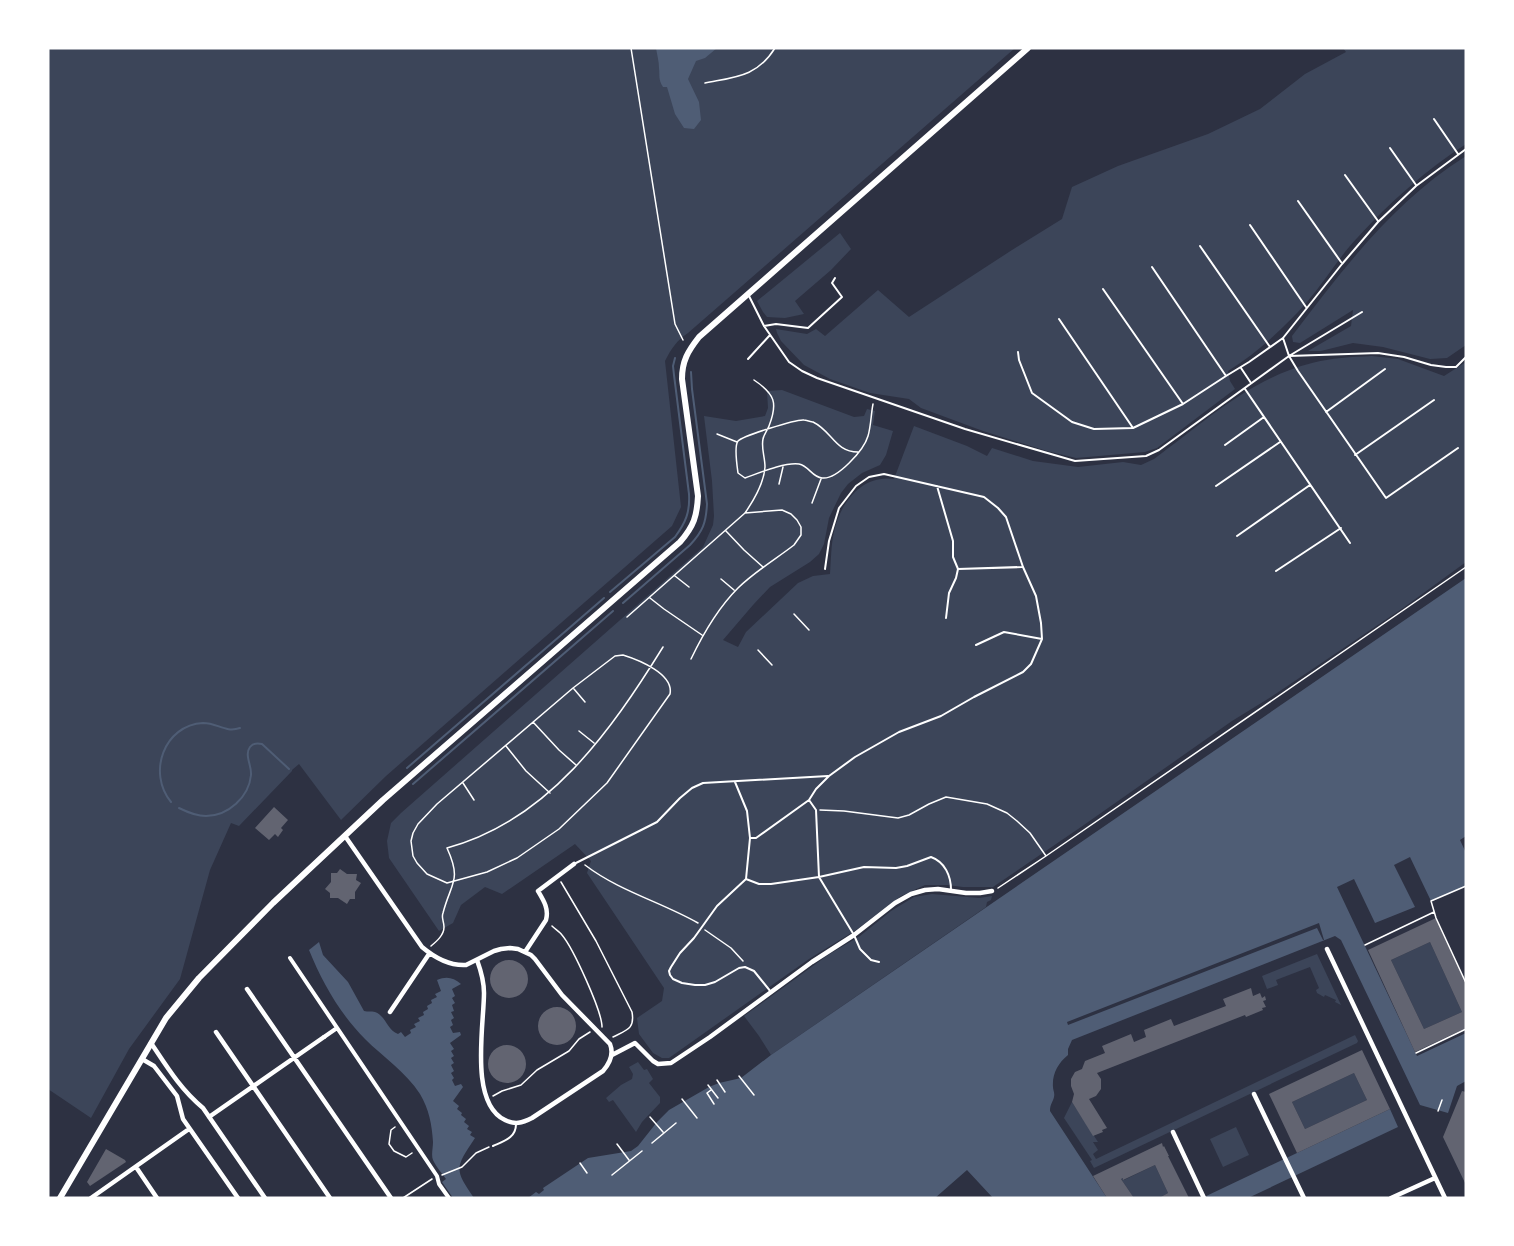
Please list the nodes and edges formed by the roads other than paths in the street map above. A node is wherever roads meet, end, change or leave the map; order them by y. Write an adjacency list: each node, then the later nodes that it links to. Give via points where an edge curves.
1 (1028, 48): 16 (street)
2 (1434, 119): 5 (lane)
3 (1390, 148): 7 (lane)
4 (1466, 149): 5 (lane)
5 (1458, 154): 7 (lane)
6 (1345, 175): 9 (lane)
7 (1416, 186): 9 (lane)
8 (1298, 201): 12 (lane)
9 (1378, 222): 12 (lane)
10 (1250, 225): 17 (lane)
11 (1200, 246): 23 (lane)
12 (1342, 264): 17 (lane)
13 (1152, 267): 30 (lane)
14 (835, 278): 20 (lane, via 831,283 842,297 808,328)
15 (1103, 289): 34 (lane)
16 (748, 294): 20 (lane); 58 (street, via 699,337 682,367 698,496 689,531)
17 (1306, 307): 22 (lane)
18 (1362, 312): 25 (lane)
19 (1059, 319): 37 (lane)
20 (764, 326): 21 (lane)
21 (770, 334): 27 (lane); 32 (lane, via 789,362 817,378 965,429 1075,461 1146,456)
22 (1282, 338): 23 (lane); 25 (lane)
23 (1270, 347): 28 (lane)
24 (1018, 351): 37 (lane, via 1032,393 1071,422 1094,429)
25 (1289, 356): 26 (lane, via 1378,353 1446,367 1456,367); 31 (lane); 35 (lane)
26 (1466, 357)
27 (748, 360)
28 (1240, 367): 30 (lane); 31 (lane)
29 (1384, 369): 35 (lane)
30 (1226, 376): 34 (lane)
31 (1251, 383): 32 (lane)
32 (1245, 388): 36 (lane)
33 (1434, 400): 41 (lane)
34 (1183, 404): 37 (lane)
35 (1326, 412): 41 (lane)
36 (1264, 417): 38 (lane); 39 (lane)
37 (1133, 428)
38 (1280, 441): 42 (lane); 44 (lane)
39 (1225, 445)
40 (1458, 448): 41 (lane, via 1386,498)
41 (1356, 455)
42 (1310, 485): 45 (lane); 46 (lane)
43 (937, 486): 48 (lane, via 984,497 998,508 1006,517); 49 (lane, via 884,474 869,477 856,486 839,508); 50 (lane)
44 (1216, 486)
45 (1341, 528): 47 (lane); 51 (lane)
46 (1237, 536)
47 (1350, 543)
48 (1023, 567): 50 (lane); 53 (lane, via 1036,596)
49 (825, 569)
50 (958, 570): 52 (lane, via 949,593)
51 (1276, 571)
52 (946, 618)
53 (1042, 639): 54 (lane, via 1004,632); 55 (lane, via 1032,664 1023,672 941,716 898,732)
54 (976, 645)
55 (829, 776): 56 (lane); 57 (lane)
56 (735, 782): 59 (lane, via 747,811); 60 (lane, via 703,783 692,788 657,822)
57 (809, 800): 59 (lane, via 764,833); 61 (lane, via 816,810)
58 (345, 836): 67 (street); 78 (street, via 199,978)
59 (750, 838): 62 (lane)
60 (577, 863): 68 (street, via 538,891 547,909 546,920)
61 (819, 877): 62 (lane, via 759,884); 63 (lane, via 864,867 896,868 931,857 946,870); 65 (lane)
62 (746, 879): 73 (lane, via 717,906 669,971 673,979 695,985 715,982 745,967 754,971)
63 (951, 890): 64 (street); 65 (street, via 911,894)
64 (992, 891)
65 (854, 935): 71 (lane, via 860,949); 73 (street)
66 (1327, 949): 90 (street)
67 (428, 952): 70 (street, via 457,965); 74 (street)
68 (525, 952): 70 (street, via 501,949); 79 (street, via 602,1034)
69 (290, 958): 75 (street)
70 (477, 960): 85 (street, via 484,991 482,1078 491,1108)
71 (879, 962)
72 (248, 989): 80 (street)
73 (771, 992): 79 (street, via 672,1063 658,1064 635,1043)
74 (390, 1012)
75 (337, 1028): 77 (street); 99 (street, via 439,1176 439,1184)
76 (216, 1032): 82 (street)
77 (324, 1037): 80 (street)
78 (151, 1043): 81 (street); 84 (street, via 181,1087)
79 (612, 1054): 85 (street, via 603,1071 532,1119)
80 (294, 1058): 82 (street); 98 (street)
81 (142, 1059): 86 (street, via 154,1066 177,1096); 92 (street)
82 (253, 1086): 84 (street); 97 (street)
83 (1254, 1094): 100 (street)
84 (209, 1117): 96 (street)
85 (516, 1124): 88 (lane, via 510,1138)
86 (189, 1129): 89 (street); 95 (street)
87 (1173, 1132): 91 (street)
88 (493, 1146)
89 (136, 1167): 93 (street); 94 (street)
90 (1435, 1178): 101 (street); 102 (street)
91 (1203, 1196)
92 (60, 1198)
93 (91, 1198)
94 (157, 1198)
95 (238, 1198)
96 (265, 1198)
97 (330, 1198)
98 (391, 1198)
99 (449, 1198)
100 (1304, 1198)
101 (1392, 1198)
102 (1445, 1198)

